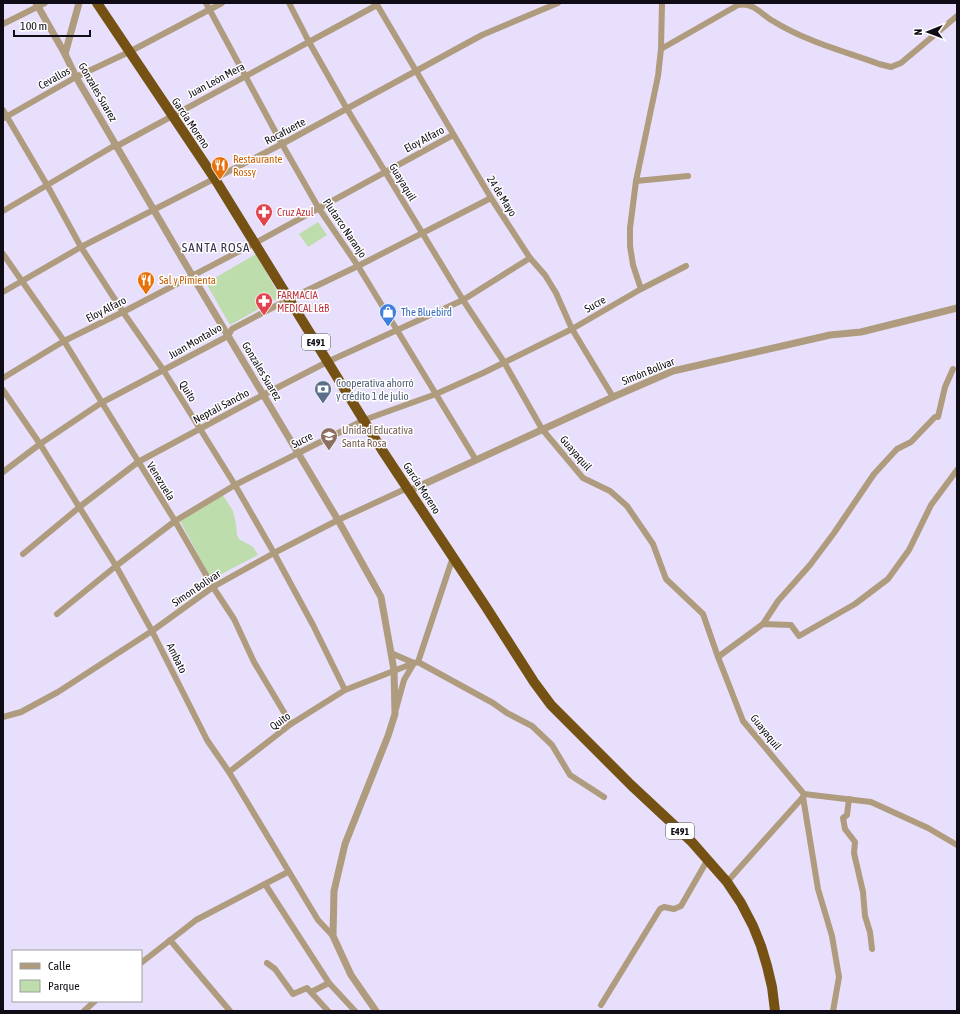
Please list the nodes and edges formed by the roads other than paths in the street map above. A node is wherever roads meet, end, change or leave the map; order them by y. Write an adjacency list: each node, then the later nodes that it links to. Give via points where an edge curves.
1 (79, 3): 16 (street)
2 (97, 3): 15 (highway, García Moreno / E491)
3 (206, 3): 10 (street, Plutarco Naranjo)
4 (222, 3): 10 (street, Cevallos)
5 (289, 3): 13 (street, Guayaquil)
6 (558, 3): 17 (street, Rocafuerte, via 482,35)
7 (662, 3): 14 (street)
8 (40, 4): 12 (street); 16 (street, Gonzales Suarez)
9 (376, 4): 13 (street, Juan León Mera); 17 (street, 24 de Mayo)
10 (209, 10): 15 (street, Cevallos); 18 (street, Plutarco Naranjo)
11 (957, 16): 14 (street, via 901,63 891,67 804,38 746,3 738,5)
12 (3, 24)
13 (309, 42): 18 (street, Juan León Mera); 20 (street, Guayaquil)
14 (661, 49): 30 (street, via 658,76)
15 (129, 52): 19 (street, Cevallos); 22 (highway, García Moreno / E491)
16 (65, 54): 19 (street, Gonzales Suarez)
17 (416, 70): 20 (street, Rocafuerte); 24 (street, 24 de Mayo)
18 (245, 76): 22 (street, Juan León Mera); 25 (street, Plutarco Naranjo)
19 (76, 77): 23 (street, Cevallos); 26 (street, Gonzales Suarez)
20 (347, 109): 25 (street, Rocafuerte); 27 (street, Guayaquil)
21 (3, 110): 23 (street, Quito)
22 (172, 116): 26 (street, Juan León Mera); 29 (highway, García Moreno / E491)
23 (5, 117): 31 (street, Quito)
24 (453, 135): 27 (street, Eloy Alfaro); 32 (street, 24 de Mayo)
25 (282, 144): 29 (street, Rocafuerte); 33 (street, Plutarco Naranjo)
26 (117, 146): 31 (street, Juan León Mera); 34 (street, Gonzales Suarez)
27 (385, 172): 33 (street, Eloy Alfaro); 36 (street, Guayaquil)
28 (688, 176): 30 (street)
29 (215, 179): 34 (street, Rocafuerte); 37 (highway, García Moreno / E491)
30 (636, 182): 45 (street, via 630,246 633,265)
31 (47, 185): 35 (street, Juan León Mera); 38 (street, Quito)
32 (491, 198): 36 (street, Juan Montalvo); 40 (street, 24 de Mayo)
33 (318, 207): 37 (street, Eloy Alfaro); 41 (street, Plutarco Naranjo)
34 (154, 210): 38 (street, Rocafuerte); 43 (street, Gonzales Suarez)
35 (3, 211)
36 (422, 233): 41 (street, Juan Montalvo); 48 (street, Guayaquil)
37 (255, 242): 43 (street, Eloy Alfaro); 47 (highway, García Moreno / E491)
38 (81, 247): 44 (street, Rocafuerte); 50 (street, Quito)
39 (3, 254): 44 (street, Venezuela)
40 (530, 258): 48 (street, Neptali Sancho); 52 (street, 24 de Mayo, via 545,275)
41 (358, 266): 47 (street, Juan Montalvo); 51 (street, Plutarco Naranjo)
42 (686, 266): 45 (street, Sucre)
43 (192, 275): 50 (street, Eloy Alfaro); 53 (street, Gonzales Suarez)
44 (22, 281): 46 (street, Rocafuerte); 54 (street, Venezuela)
45 (642, 288): 52 (street, Sucre)
46 (3, 292)
47 (289, 299): 53 (street, Juan Montalvo, via 232,330); 55 (highway, García Moreno / E491)
48 (463, 300): 51 (street, Neptali Sancho); 56 (street, Guayaquil)
49 (957, 308): 63 (street, Simón Bolívar, via 861,332 830,335 673,371)
50 (123, 312): 54 (street, Eloy Alfaro); 58 (street, Quito)
51 (397, 329): 55 (street, Neptali Sancho); 62 (street, Plutarco Naranjo)
52 (572, 329): 56 (street, Sucre); 63 (street, 24 de Mayo)
53 (228, 336): 58 (street, Juan Montalvo); 61 (street, Gonzales Suarez)
54 (64, 341): 59 (street, Eloy Alfaro); 64 (street, Venezuela)
55 (327, 362): 61 (street, Neptali Sancho); 65 (highway, García Moreno / E491)
56 (504, 362): 62 (street, Sucre); 67 (street, Guayaquil)
57 (953, 369): 85 (street, via 945,387 938,417 897,450 874,474 834,533 778,601)
58 (164, 370): 64 (street, Juan Montalvo); 66 (street, Quito)
59 (3, 378)
60 (3, 390): 68 (street, Ambato)
61 (263, 394): 66 (street, Neptali Sancho); 69 (street, Gonzales Suarez)
62 (436, 394): 65 (street, Sucre); 70 (street, Plutarco Naranjo)
63 (613, 397): 67 (street, Simón Bolívar)
64 (101, 403): 68 (street, Juan Montalvo); 71 (street, Venezuela)
65 (364, 420): 69 (street, Sucre); 75 (highway, García Moreno / E491)
66 (199, 428): 71 (street, Neptali Sancho); 74 (street, Quito)
67 (542, 429): 70 (street, Simón Bolívar); 88 (street, Guayaquil, via 583,478 610,491 627,506 654,544 666,579 703,614)
68 (40, 444): 73 (street, Juan Montalvo); 76 (street, Ambato)
69 (298, 453): 74 (street, Sucre); 77 (street, Gonzales Suarez)
70 (476, 460): 75 (street, Simón Bolívar)
71 (138, 462): 76 (street, Neptali Sancho); 78 (street, Venezuela)
72 (957, 470): 85 (street, via 931,505 909,550 888,579 855,604 799,636 791,625)
73 (3, 472)
74 (235, 485): 78 (street, Sucre); 79 (street, Quito)
75 (409, 491): 77 (street, Simon Bolivar, via 403,490); 81 (highway, García Moreno / E491)
76 (80, 507): 80 (street, Neptali Sancho); 82 (street, Ambato)
77 (338, 520): 79 (street, Simon Bolivar); 87 (street, Gonzales Suarez, via 381,597)
78 (175, 521): 82 (street, Sucre); 83 (street, Venezuela)
79 (274, 553): 83 (street, Simon Bolivar); 91 (street, Quito)
80 (23, 554)
81 (453, 557): 89 (street); 100 (highway, García Moreno / E491, via 551,705)
82 (116, 566): 84 (street, Sucre); 86 (street, Ambato)
83 (213, 587): 86 (street, Simon Bolivar); 94 (street, Venezuela, via 234,619 254,662)
84 (57, 614)
85 (763, 624): 88 (street)
86 (152, 631): 93 (street, Simon Bolivar, via 58,692 21,712); 95 (street, Ambato, via 207,740)
87 (391, 653): 89 (street); 90 (street, Gonzales Suarez)
88 (718, 657): 96 (street, Guayaquil, via 743,721)
89 (416, 663): 90 (street, Quito); 92 (street, via 404,680); 97 (street, via 532,726 552,745 570,774)
90 (394, 670): 91 (street, Quito); 92 (street, Gonzales Suarez)
91 (345, 690): 94 (street, Quito)
92 (395, 714): 104 (street, Gonzales Suarez, via 345,844 334,891)
93 (3, 717)
94 (291, 724): 95 (street, Quito)
95 (229, 772): 101 (street, Ambato)
96 (804, 795): 98 (street); 102 (street); 119 (street, via 818,889 832,936 839,977)
97 (604, 797)
98 (849, 799): 99 (street, via 871,802 928,828); 106 (street, via 847,815 843,818 845,829 855,842 854,853)
99 (957, 845)
100 (708, 859): 102 (highway, E491); 112 (street, via 681,906 674,909 664,906 660,909)
101 (288, 872): 103 (street); 104 (street, Ambato, via 318,920)
102 (727, 882): 118 (highway, E491, via 741,903 761,946 769,973)
103 (265, 884): 105 (street, via 196,920); 109 (street)
104 (333, 936): 117 (street, via 351,975)
105 (170, 940): 107 (street); 114 (street)
106 (872, 949)
107 (142, 962)
108 (267, 963): 110 (street, via 275,969 293,994 307,988)
109 (329, 982): 110 (street); 116 (street)
110 (311, 992): 115 (street)
111 (94, 1002): 113 (street)
112 (601, 1005)
113 (84, 1011)
114 (230, 1011)
115 (328, 1011)
116 (355, 1011)
117 (376, 1011)
118 (775, 1011)
119 (833, 1011)

